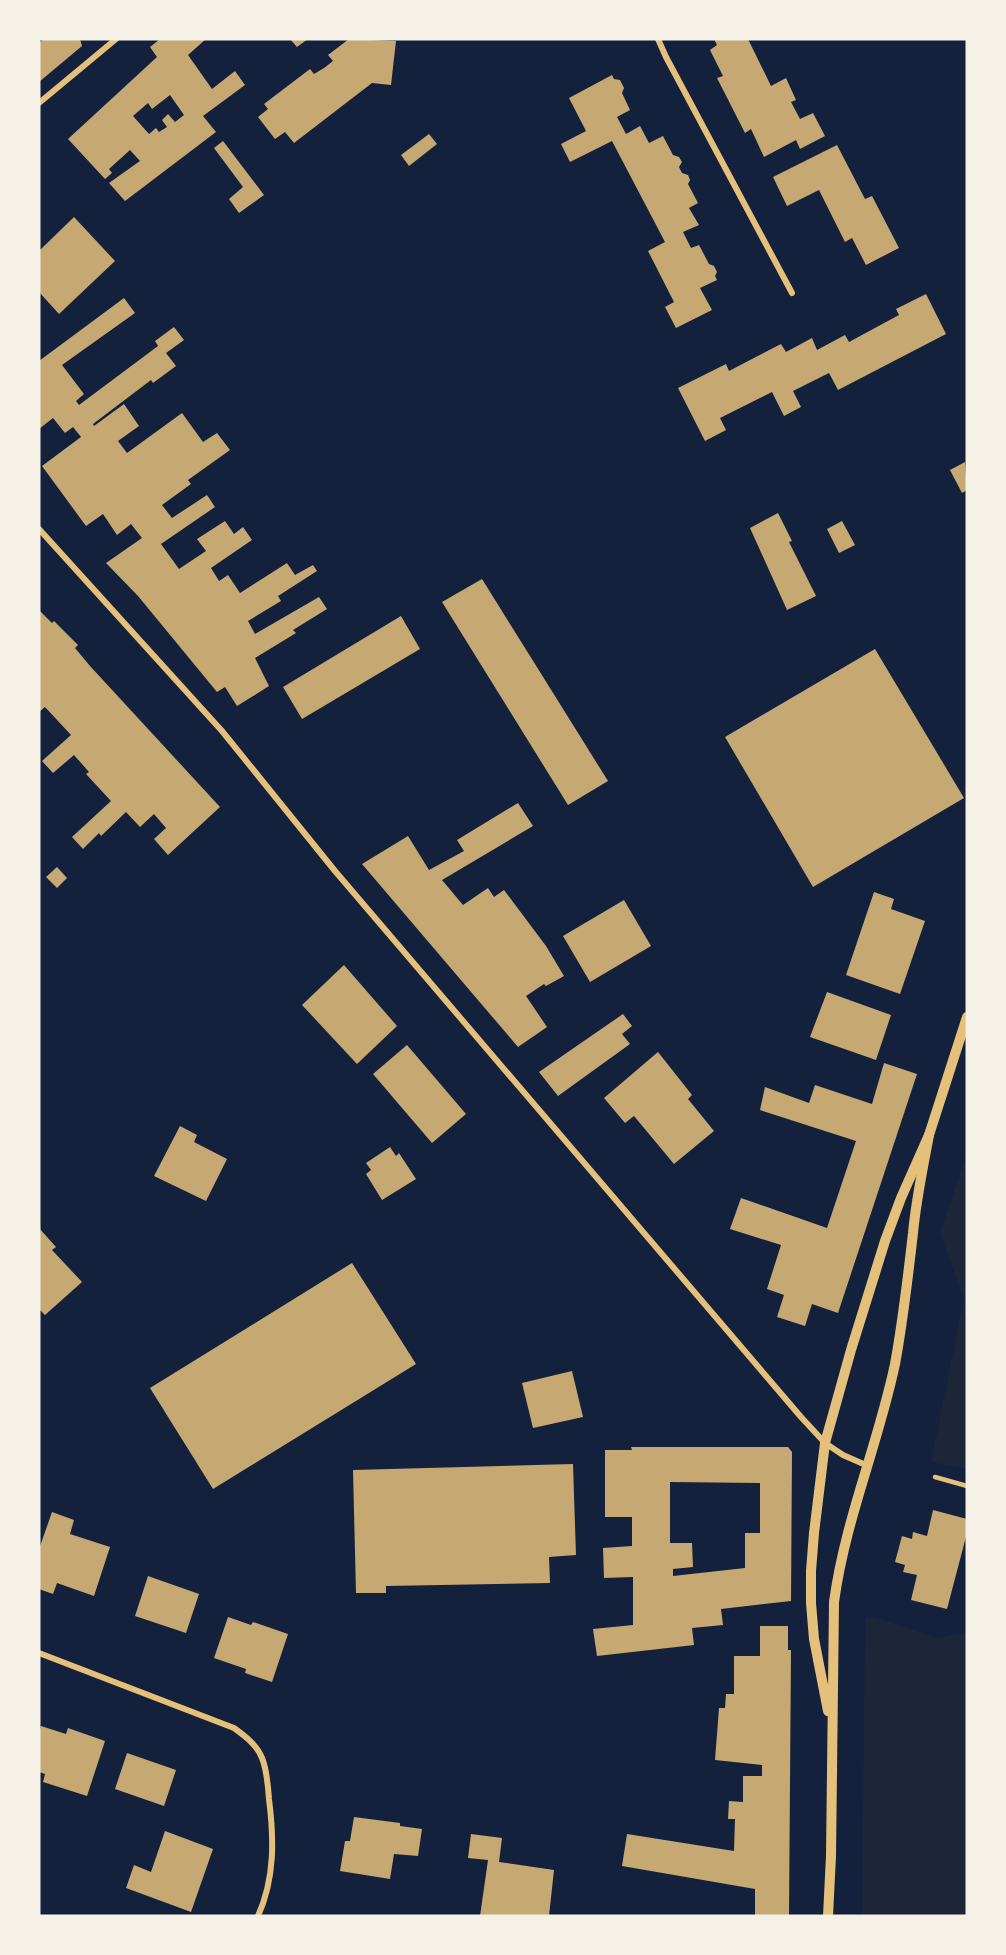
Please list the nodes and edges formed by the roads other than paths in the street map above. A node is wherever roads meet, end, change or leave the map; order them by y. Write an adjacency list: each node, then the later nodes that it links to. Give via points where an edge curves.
1 (116, 39): 3 (street)
2 (658, 39): 4 (street)
3 (39, 103)
4 (792, 293)
5 (39, 529): 8 (street, via 222,731 335,871)
6 (967, 1017): 7 (street)
7 (929, 1135): 8 (street, via 885,1241); 9 (street, via 895,1364)
8 (825, 1443): 9 (street); 13 (street, via 814,1533 811,1603)
9 (868, 1466): 13 (street, via 839,1564 834,1602)
10 (935, 1477): 11 (lane)
11 (967, 1486)
12 (39, 1653): 14 (street, via 234,1728 252,1742 262,1758 267,1780 273,1853 270,1880)
13 (831, 1726): 15 (street)
14 (258, 1916)
15 (828, 1916)

